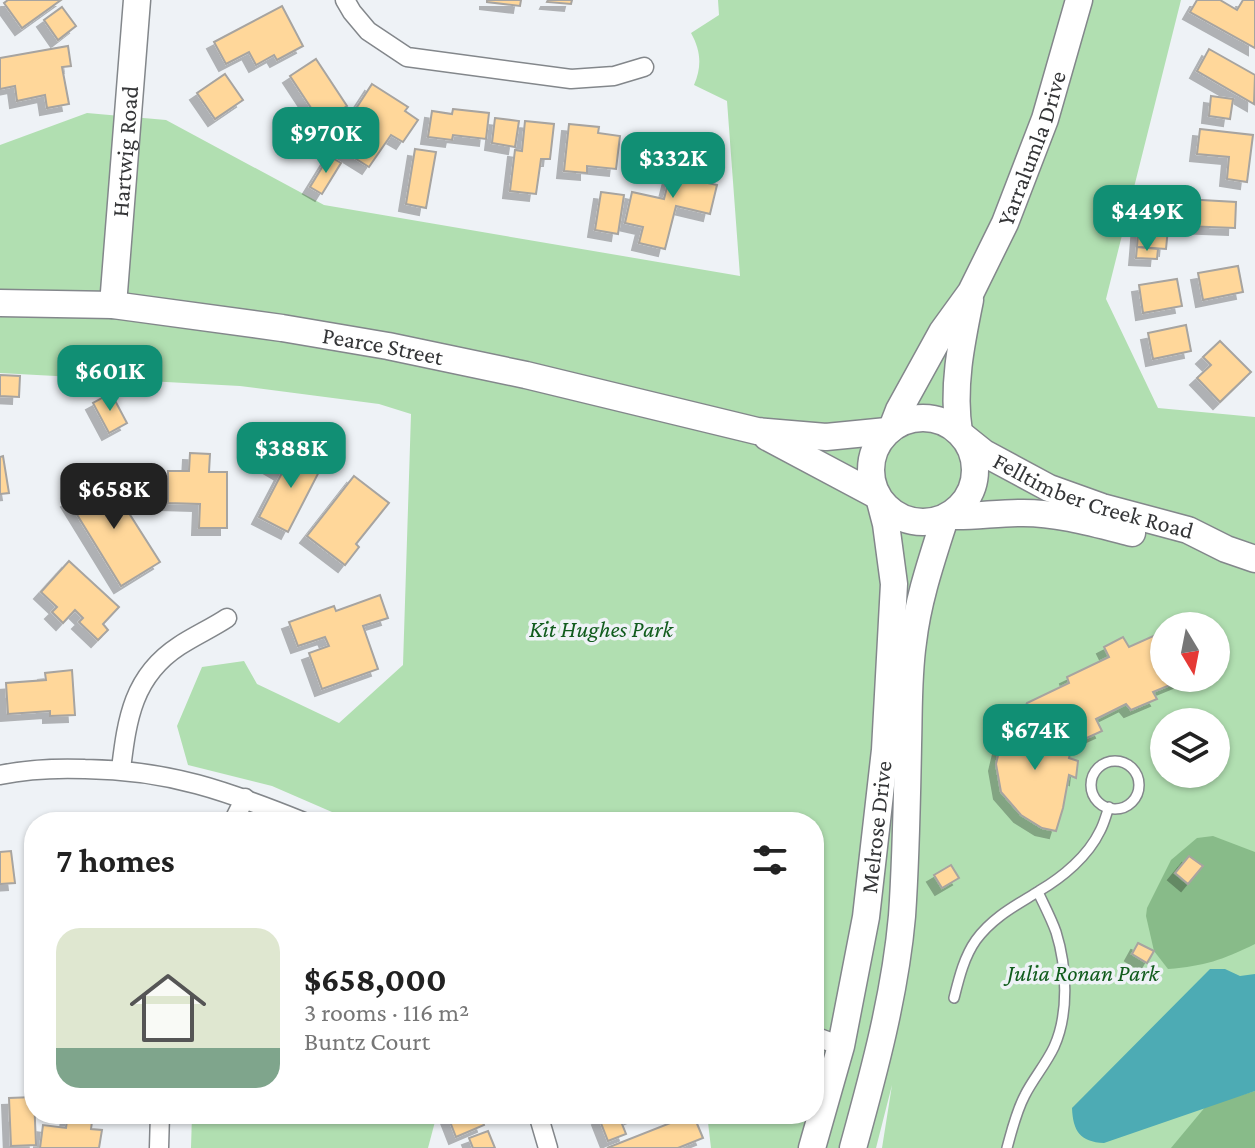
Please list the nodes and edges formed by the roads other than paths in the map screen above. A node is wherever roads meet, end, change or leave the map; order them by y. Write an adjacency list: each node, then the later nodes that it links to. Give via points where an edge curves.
1 (137, 0): 7 (main road, Hartwig Road)
2 (345, 0): 4 (street, via 368,31 407,57 571,79 614,76)
3 (1079, 0): 5 (main road, Yarralumla Drive, via 1026,172)
4 (644, 67)
5 (971, 292): 8 (main road, Yarralumla Drive, via 942,332); 10 (main road, Yarralumla Drive, via 958,369 956,413)
6 (0, 303): 7 (main road, Pearce Street)
7 (113, 305): 9 (main road, Pearce Street, via 388,346)
8 (890, 430): 9 (main road, Pearce Street, via 826,437); 10 (main road, via 905,421 934,419); 11 (main road, via 871,461)
9 (757, 431): 11 (main road, Pearce Street)
10 (962, 435): 12 (main road, via 973,453 972,489); 13 (main road, Felltimber Creek Road, via 1049,488 1188,530)
11 (878, 498): 12 (main road, via 902,519 917,523); 25 (main road, Melrose Drive, via 894,584 885,750 866,917)
12 (947, 517): 13 (main road, Felltimber Creek Road, via 1023,512 1182,546); 26 (main road, Melrose Drive, via 912,642 902,920)
13 (1226, 549): 14 (main road, Felltimber Creek Road)
14 (1255, 559)
15 (227, 618): 16 (street, via 178,646 143,682 126,727)
16 (121, 769): 17 (street); 18 (street, via 199,783)
17 (0, 775)
18 (245, 798): 20 (street); 21 (street)
19 (1109, 807): 19 (lane, via 1092,792 1092,777 1101,765 1124,763 1138,781 1136,796 1124,806); 22 (lane, via 1083,856)
20 (238, 812)
21 (279, 812)
22 (1038, 892): 23 (lane, via 990,923 974,942); 35 (lane, via 1062,963 1062,1021 1055,1045 1025,1095)
23 (954, 998)
24 (824, 1040): 25 (street)
25 (841, 1046): 26 (main road); 27 (main road, Melrose Drive)
26 (878, 1056): 34 (main road, Melrose Drive)
27 (824, 1106)
28 (160, 1124): 31 (street)
29 (541, 1124): 32 (street)
30 (819, 1124): 33 (main road, Melrose Drive)
31 (159, 1148)
32 (548, 1148)
33 (812, 1148)
34 (853, 1148)
35 (1007, 1148)

